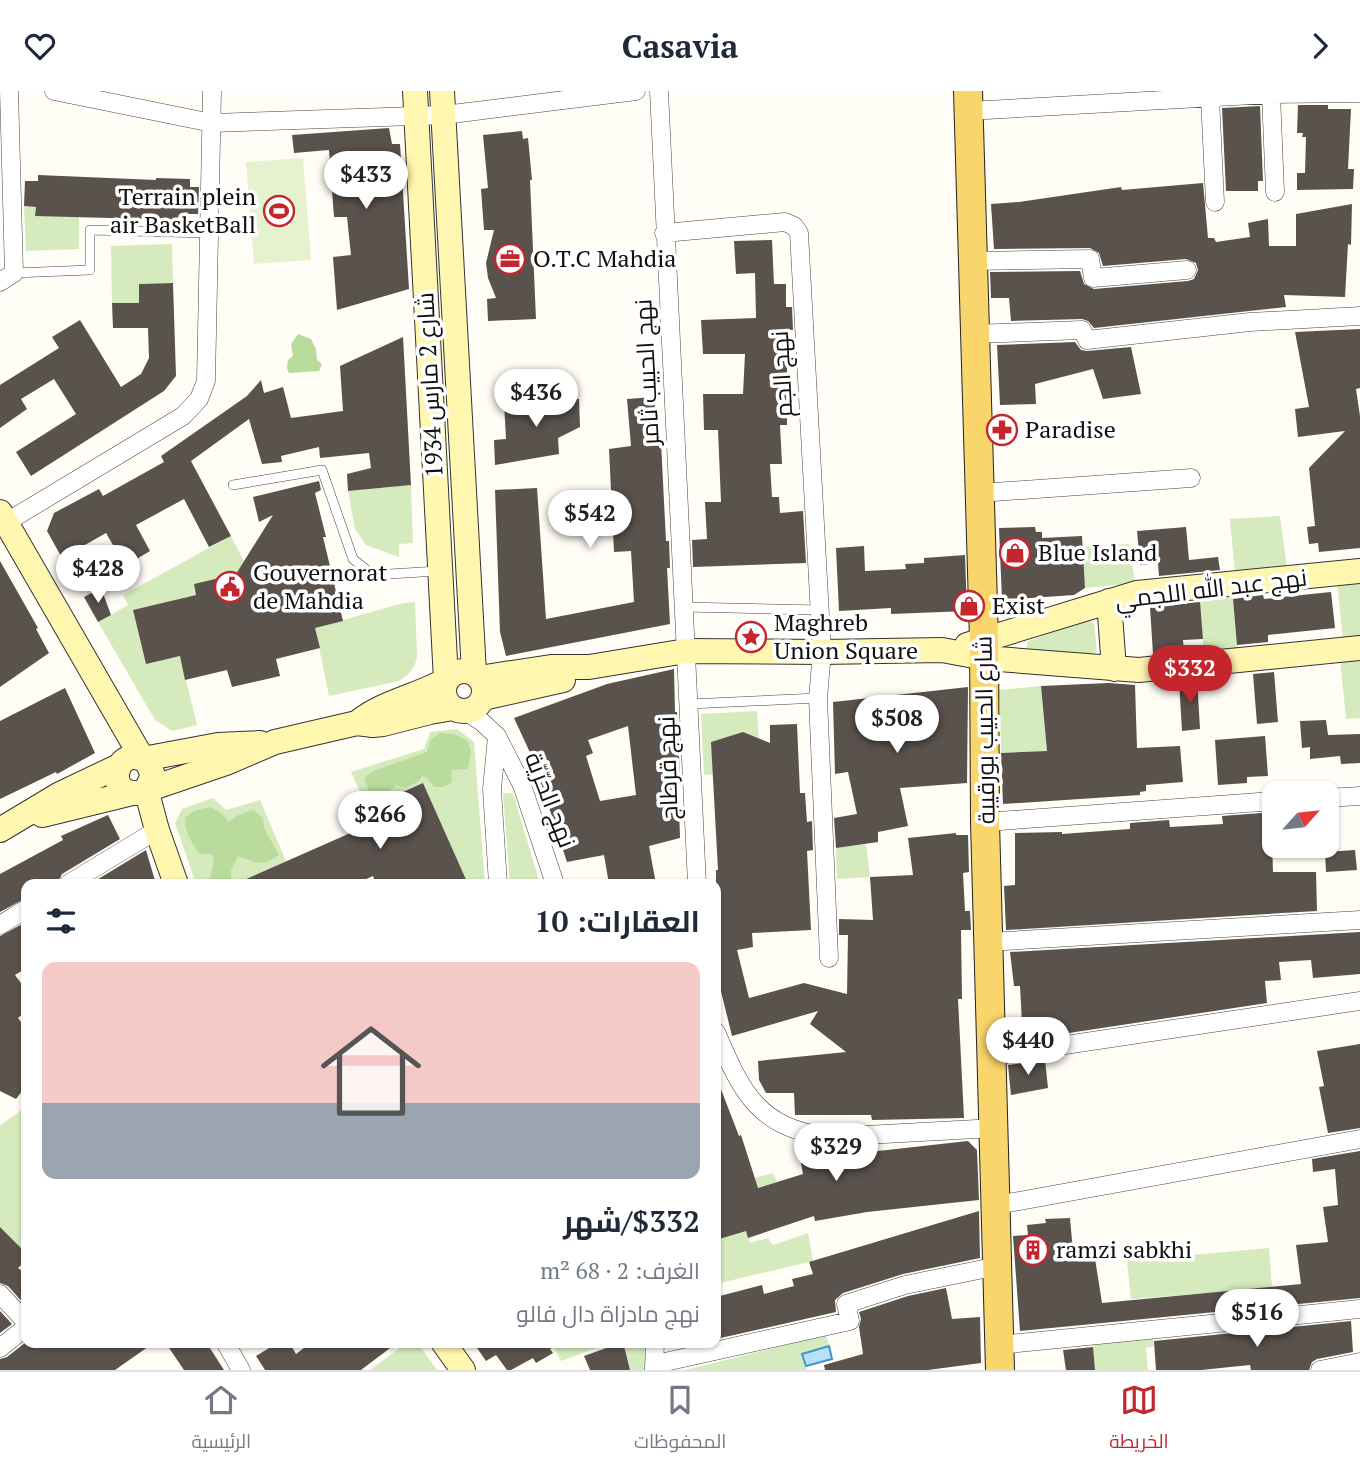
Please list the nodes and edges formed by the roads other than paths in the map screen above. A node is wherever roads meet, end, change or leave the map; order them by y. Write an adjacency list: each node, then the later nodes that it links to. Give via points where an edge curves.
1 (9, 91): 19 (street)
2 (54, 91): 12 (street)
3 (212, 91): 12 (street)
4 (636, 91): 11 (street)
5 (659, 91): 16 (street, نهج الحبيب ثامر)
6 (1360, 93): 7 (street)
7 (1271, 94): 8 (street); 13 (street)
8 (1210, 98): 9 (street); 14 (street)
9 (968, 101): 17 (main road, شارع الحبيب بورقيبة)
10 (415, 103): 11 (street); 12 (street); 26 (street, شارع 2 مارس 1934)
11 (443, 103): 25 (street, شارع 2 مارس 1934)
12 (212, 123): 15 (street)
13 (1276, 192)
14 (1215, 202)
15 (208, 233): 19 (lane, via 90,230 90,270); 27 (street, via 206,381 199,398 183,416)
16 (664, 233): 33 (street, نهج الحبيب ثامر); 34 (street, نهج الجم, via 785,222 799,233)
17 (971, 261): 18 (street, via 1090,259 1093,278); 21 (main road, شارع الحبيب بورقيبة)
18 (1187, 270)
19 (7, 278)
20 (1360, 316): 21 (street, via 1250,321 1087,340 1082,330)
21 (974, 334): 24 (main road, شارع الحبيب بورقيبة)
22 (1191, 478): 24 (street)
23 (233, 485): 28 (lane, via 322,470 353,559 373,575)
24 (980, 493): 36 (main road, شارع الحبيب بورقيبة)
25 (465, 504): 26 (street); 30 (street, شارع 2 مارس 1934)
26 (437, 507): 28 (street, شارع 2 مارس 1934)
27 (2, 520): 47 (street, via 75,645)
28 (440, 570): 32 (street, شارع 2 مارس 1934)
29 (1360, 571): 31 (street, نهج عبد الله اللجمي, via 1137,593)
30 (470, 601): 32 (street); 41 (street, شارع 2 مارس 1934)
31 (1110, 601): 36 (street, نهج عبد الله اللجمي); 39 (street)
32 (442, 604): 40 (street, شارع 2 مارس 1934)
33 (684, 607): 34 (lane); 37 (street, نهج الحبيب ثامر)
34 (820, 610): 38 (street, نهج الجم)
35 (1360, 648): 39 (street)
36 (984, 649): 38 (street, نهج عبد الله اللجمي); 39 (street); 52 (main road, شارع الحبيب بورقيبة)
37 (686, 651): 38 (street, نهج عبد الله اللجمي); 41 (street, نهج عبد الله اللجمي, via 589,667 555,683); 43 (street, نهج قرطاج)
38 (822, 652): 42 (street, نهج الجم)
39 (1114, 669)
40 (446, 680): 41 (street, via 461,670); 44 (street)
41 (473, 695): 44 (street, via 383,724); 45 (street, via 482,722)
42 (818, 698): 43 (lane); 64 (street, نهج الجم)
43 (690, 704): 59 (street, نهج قرطاج)
44 (357, 723): 46 (street)
45 (497, 736): 57 (street, via 492,789); 58 (street, نهج الحرّيّة, via 522,785)
46 (275, 743): 47 (street, via 218,745); 48 (street)
47 (131, 762): 48 (street, via 117,772 118,783); 53 (street, via 60,794)
48 (140, 791): 53 (street); 54 (street)
49 (1360, 796): 50 (street)
50 (1339, 797)
51 (1262, 802): 52 (street)
52 (985, 822): 63 (main road, شارع الحبيب بورقيبة)
53 (9, 825)
54 (157, 830): 55 (street); 56 (street)
55 (76, 879)
56 (174, 879)
57 (498, 879)
58 (553, 879)
59 (697, 879)
60 (21, 912): 62 (street)
61 (1360, 920): 63 (street)
62 (0, 925)
63 (988, 942): 67 (main road, شارع الحبيب بورقيبة)
64 (829, 958)
65 (1360, 1001): 67 (street)
66 (721, 1045): 68 (street, via 752,1102 780,1124 803,1133 829,1136)
67 (992, 1056): 68 (main road, شارع الحبيب بورقيبة)
68 (995, 1128): 70 (main road, شارع الحبيب بورقيبة)
69 (1360, 1139): 70 (street)
70 (996, 1205): 71 (main road, شارع الحبيب بورقيبة)
71 (998, 1266): 80 (main road, شارع الحبيب بورقيبة); 82 (street, via 905,1285 846,1304 850,1321)
72 (0, 1294): 74 (street)
73 (1360, 1309): 80 (street)
74 (21, 1319)
75 (21, 1329): 76 (street)
76 (0, 1348)
77 (228, 1348): 83 (street)
78 (447, 1348): 84 (street)
79 (655, 1348): 82 (street)
80 (999, 1358)
81 (1360, 1362): 85 (street)
82 (655, 1367)
83 (241, 1370)
84 (463, 1370)
85 (1320, 1370)

